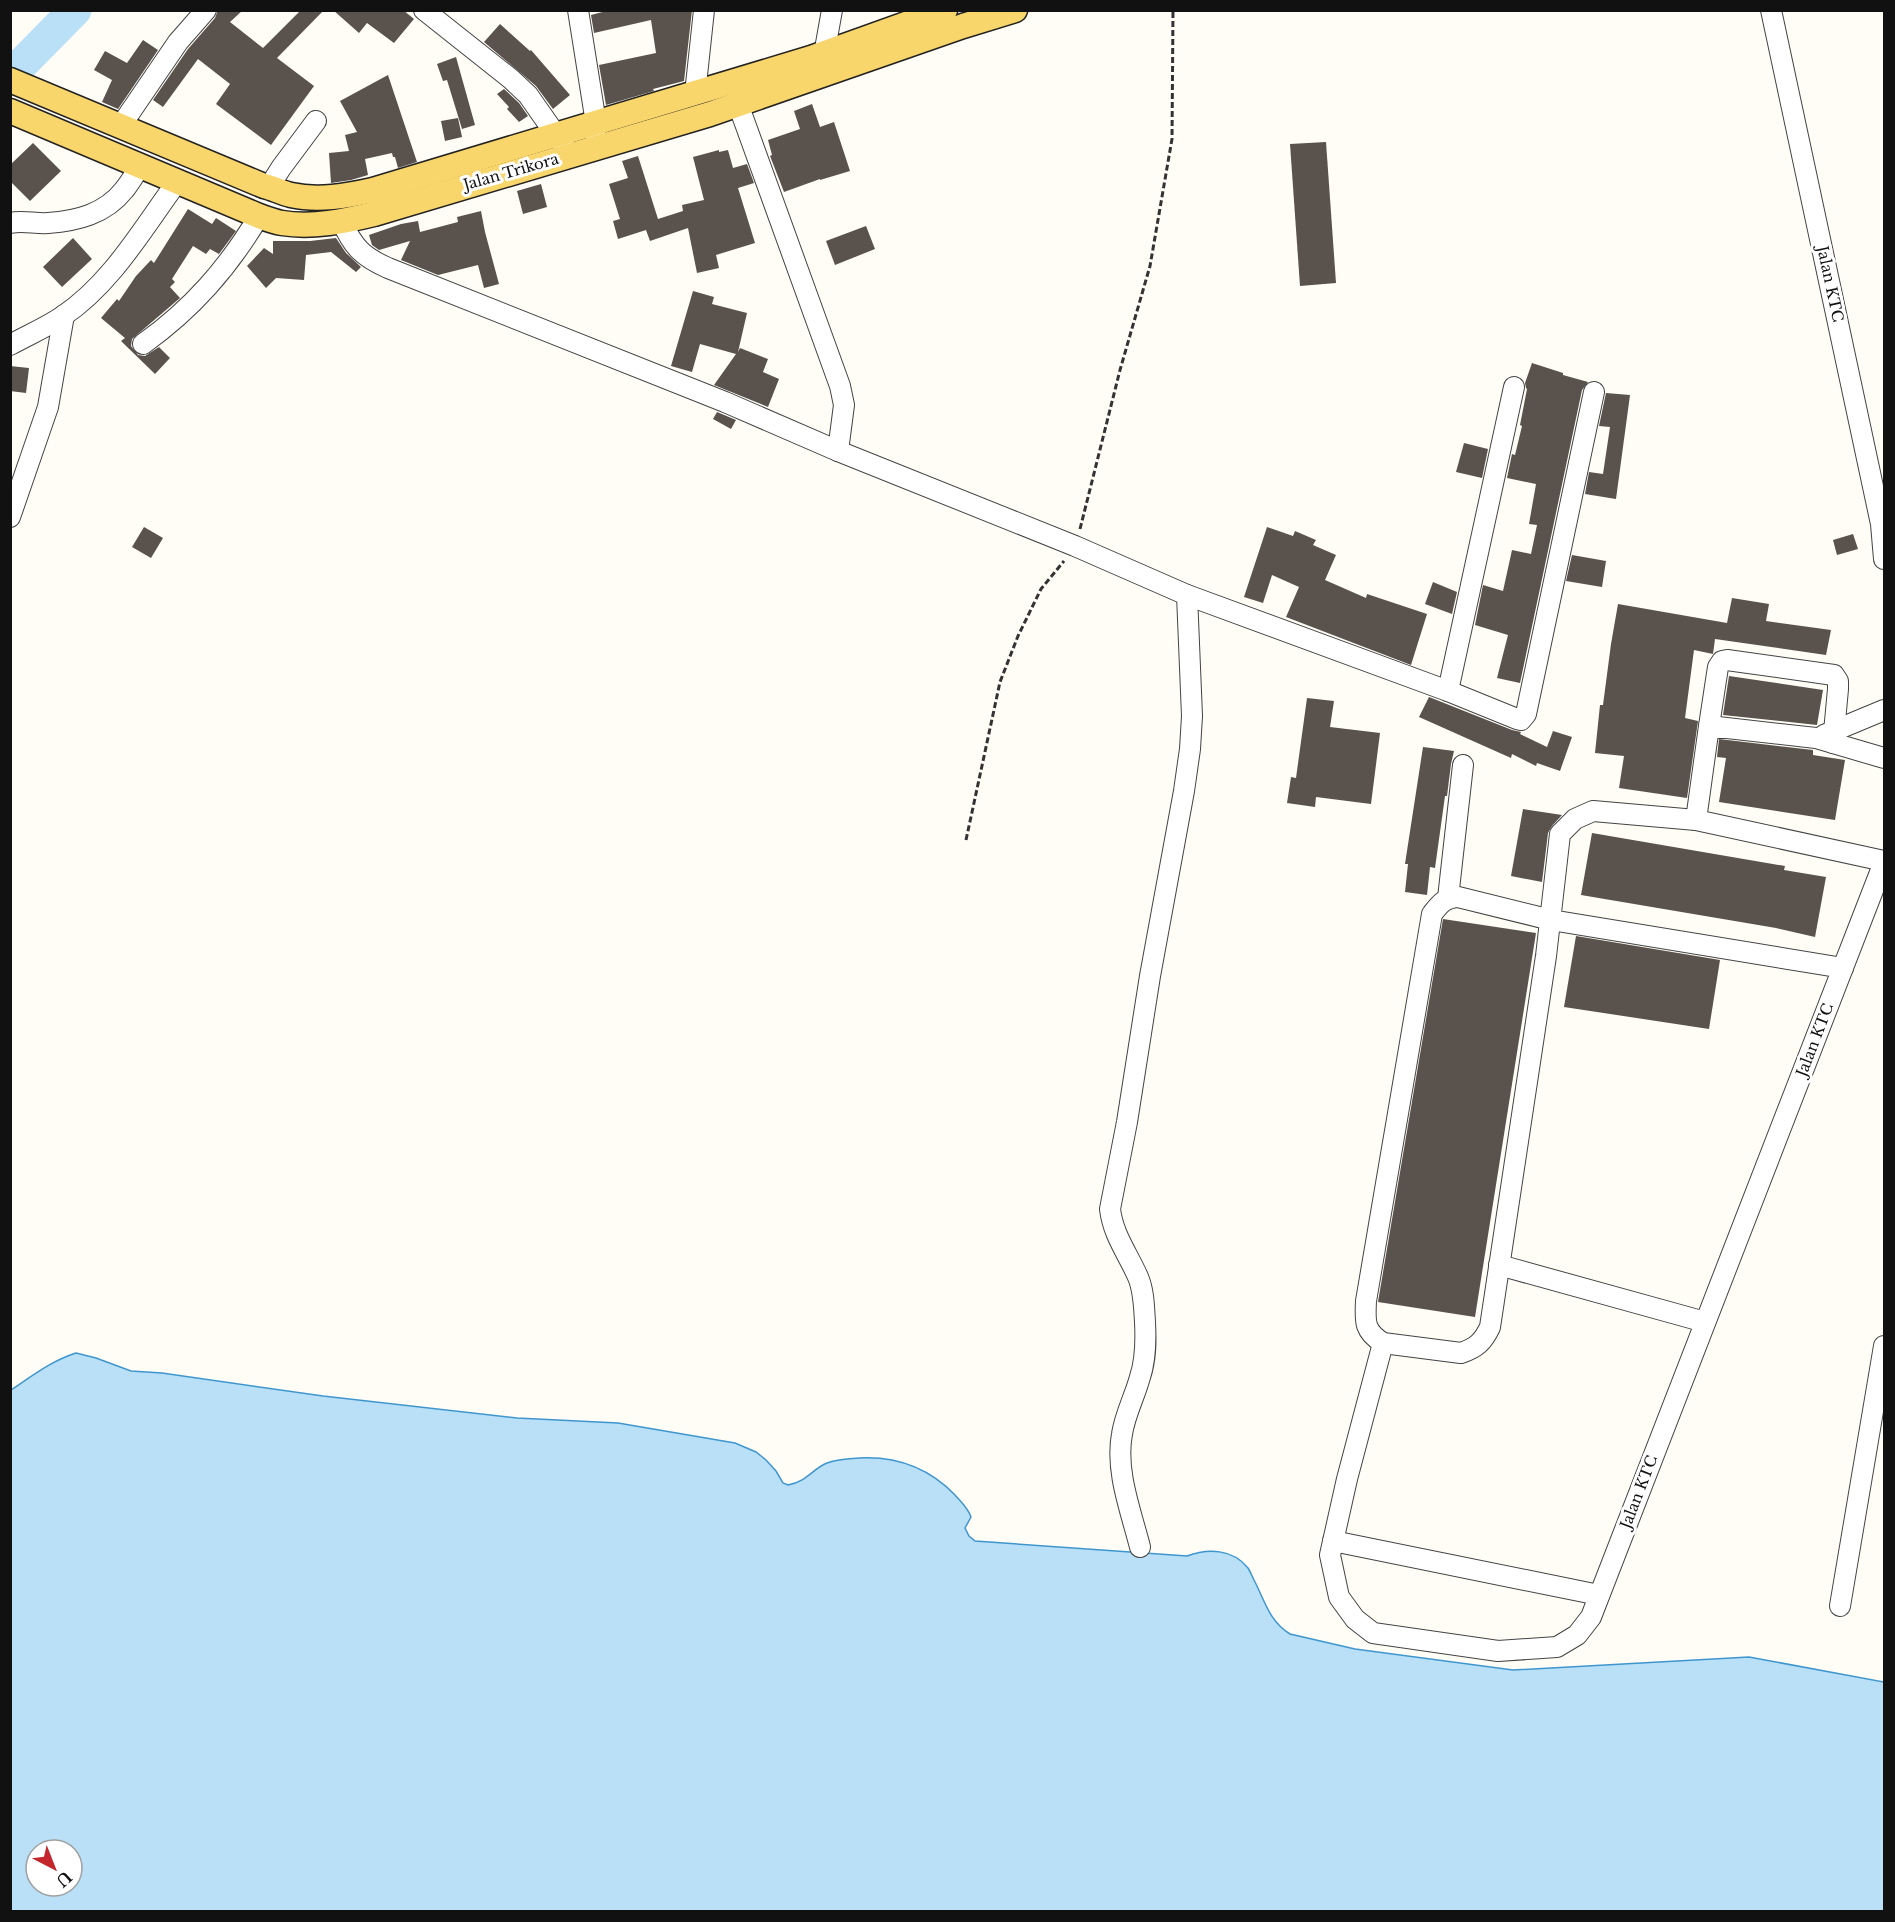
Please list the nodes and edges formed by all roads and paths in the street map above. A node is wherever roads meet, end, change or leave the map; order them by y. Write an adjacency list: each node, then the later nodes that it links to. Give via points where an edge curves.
1 (206, 10): 17 (street, via 178,42)
2 (424, 10): 18 (street, via 528,95)
3 (578, 10): 16 (street)
4 (704, 10): 12 (street)
5 (832, 10): 10 (street)
6 (945, 10): 10 (main road, Jalan Trikora)
7 (1015, 10): 10 (main road, Jalan Trikora)
8 (1173, 10): 33 (path, via 1172,139 1150,266)
9 (1771, 10): 34 (street, Jalan KTC, via 1881,524)
10 (823, 64): 12 (main road, Jalan Trikora); 13 (main road, Jalan Trikora)
11 (10, 80): 17 (main road, Jalan Trikora)
12 (695, 94): 16 (main road, Jalan Trikora)
13 (738, 104): 19 (main road, Jalan Trikora); 31 (street, via 840,386 844,405)
14 (10, 111): 20 (main road, Jalan Trikora)
15 (316, 121): 22 (street)
16 (596, 123): 18 (main road, Jalan Trikora); 19 (street)
17 (120, 127): 22 (main road, Jalan Trikora)
18 (563, 146): 19 (main road, Jalan Trikora); 22 (main road, Jalan Trikora, via 345,196 291,195); 24 (main road, Jalan Trikora)
19 (595, 148)
20 (140, 166): 21 (main road, Jalan Trikora); 25 (street, via 124,191 90,216 45,224)
21 (177, 182): 23 (main road, Jalan Trikora); 26 (street, via 117,265)
22 (269, 187)
23 (259, 216): 24 (main road, Jalan Trikora, via 283,223); 27 (street, via 241,247 198,298 171,325)
24 (342, 222): 31 (street, via 351,241 373,262)
25 (10, 223)
26 (64, 315): 28 (street); 32 (street, via 48,407)
27 (143, 344)
28 (10, 345)
29 (1514, 387): 36 (street)
30 (1594, 392): 36 (street, via 1526,714 1517,719)
31 (838, 451): 33 (street)
32 (10, 517)
33 (1076, 546): 35 (street); 43 (path, via 1041,590 1000,681)
34 (1884, 559)
35 (1187, 595): 36 (street); 53 (street, via 1190,749 1110,1209 1116,1235 1139,1278 1143,1296 1146,1351 1122,1434 1121,1454 1124,1484)
36 (1448, 691)
37 (1884, 710): 39 (street)
38 (1709, 726): 39 (street); 39 (street, via 1718,667 1727,660 1834,675 1838,689); 42 (street)
39 (1828, 738): 40 (street)
40 (1884, 758)
41 (1462, 765): 45 (street)
42 (1696, 820): 44 (street); 46 (street, via 1593,811 1575,819 1560,834)
43 (966, 840)
44 (1884, 862): 47 (street, Jalan KTC)
45 (1448, 898): 46 (street, via 1458,897); 50 (street, via 1432,915 1366,1301 1367,1327)
46 (1551, 920): 47 (street); 48 (street)
47 (1843, 968): 49 (street, Jalan KTC)
48 (1499, 1265): 49 (street); 50 (street, via 1490,1328 1473,1349 1461,1353)
49 (1705, 1322): 54 (street, Jalan KTC)
50 (1383, 1343): 52 (street, Jalan KTC)
51 (1884, 1346): 55 (street)
52 (1333, 1541): 54 (street); 54 (street, Jalan KTC, via 1330,1555 1339,1597 1355,1619 1373,1634 1498,1651 1557,1647 1577,1635 1591,1617)
53 (1140, 1547)
54 (1599, 1595)
55 (1840, 1606)

